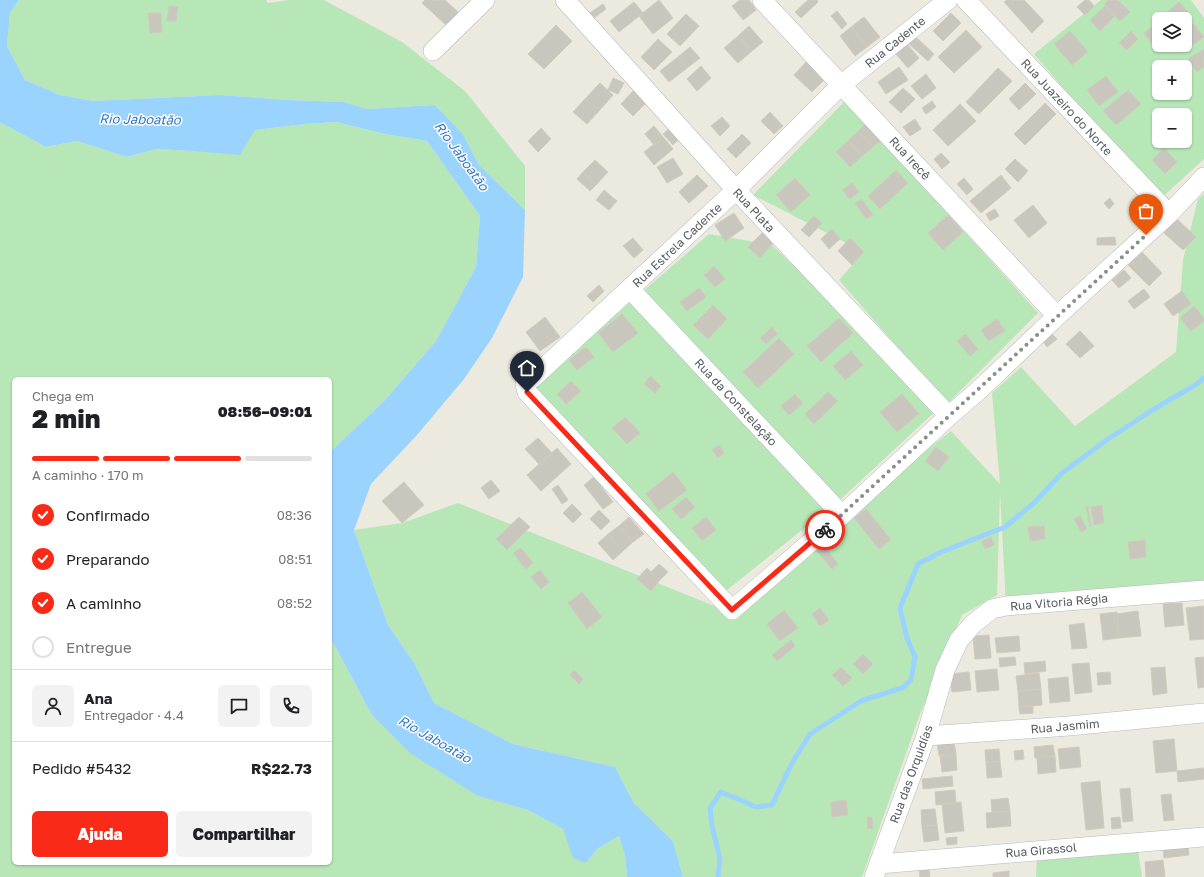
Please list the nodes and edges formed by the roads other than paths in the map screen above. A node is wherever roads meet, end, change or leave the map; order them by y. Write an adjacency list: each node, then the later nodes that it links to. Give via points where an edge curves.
1 (485, 0): 6 (street)
2 (565, 0): 9 (street, Rua Plata)
3 (762, 0): 7 (street, Rua Irecê)
4 (948, 0): 7 (street, Rua Cadente)
5 (966, 0): 10 (street, Rua Juazeiro do Norte)
6 (433, 51)
7 (842, 85): 9 (street, Rua Estrela Cadente); 12 (street, Rua Irecê)
8 (1204, 178): 10 (street)
9 (736, 190): 11 (street, Rua Estrela Cadente); 13 (street, Rua Plata)
10 (1169, 214): 12 (street)
11 (630, 289): 14 (street, Rua da Constelação); 14 (street, Rua Estrela Cadente, via 525,384 527,392 732,610)
12 (1057, 316): 13 (street)
13 (948, 416): 14 (street)
14 (842, 515)
15 (1204, 590): 16 (street, Rua Vitoria Régia, via 992,609 973,624 959,640)
16 (945, 670): 18 (street, Rua das Orquidías)
17 (1204, 713): 18 (street, Rua Jasmim)
18 (926, 736): 20 (street, Rua das Orquidías)
19 (1204, 837): 20 (street, Rua Girassol)
20 (876, 870)

